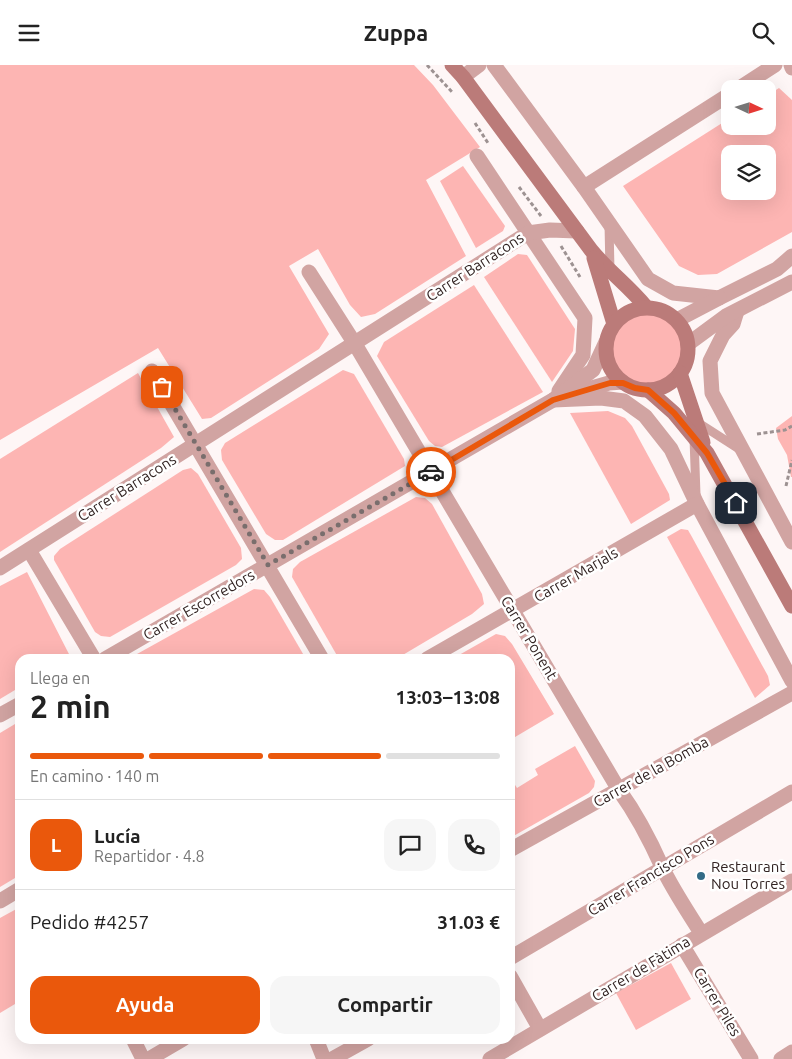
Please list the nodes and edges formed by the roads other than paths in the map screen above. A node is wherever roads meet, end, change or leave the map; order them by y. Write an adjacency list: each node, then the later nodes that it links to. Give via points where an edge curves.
1 (452, 65): 5 (street)
2 (479, 65): 5 (street)
3 (494, 65): 9 (street)
4 (775, 65): 6 (street)
5 (463, 77): 11 (street)
6 (752, 80)
7 (721, 100): 9 (street)
8 (477, 156): 12 (street)
9 (584, 187): 10 (street)
10 (609, 224): 17 (lane); 19 (street, via 648,279 674,293)
11 (577, 231): 12 (street, Carrer Barracons); 13 (street)
12 (528, 233): 25 (street, Carrer Barracons); 31 (street, via 585,318 583,355)
13 (591, 250): 17 (street); 23 (street)
14 (792, 256): 15 (street)
15 (785, 267): 19 (street)
16 (309, 272): 25 (street)
17 (611, 273): 20 (street, via 628,286)
18 (792, 283): 21 (street)
19 (719, 298): 22 (street)
20 (646, 307): 22 (street, via 663,310); 23 (street, via 622,315)
21 (737, 311): 26 (street); 36 (street, via 733,324 723,335 710,361 710,377 712,393)
22 (677, 320): 26 (street)
23 (614, 324): 24 (street)
24 (606, 343): 29 (street, via 609,365); 31 (street, Carrer Escorredors, via 593,370)
25 (354, 344): 34 (street, Carrer Barracons); 37 (street, Carrer Ponent)
26 (688, 344): 28 (street, via 687,359)
27 (152, 371): 34 (street)
28 (680, 373): 30 (street, via 660,388); 32 (street)
29 (623, 383): 30 (street); 31 (street, Carrer Escorredors, via 610,383)
30 (648, 390): 33 (street, via 674,413)
31 (553, 400): 37 (street, Carrer Escorredors); 38 (street, Carrer Escorredors, via 601,399 630,403 645,416 671,449)
32 (696, 421): 35 (street); 36 (lane)
33 (694, 438): 35 (street); 38 (lane)
34 (196, 444): 40 (street, Carrer Barracons); 41 (street)
35 (707, 453): 43 (street)
36 (745, 454): 39 (street)
37 (430, 473): 41 (street, Carrer Escorredors); 44 (street, Carrer Ponent)
38 (697, 504): 44 (street, Carrer Marjals); 49 (street, Carrer Escorredors)
39 (792, 542)
40 (29, 550): 42 (street, Carrer Barracons); 45 (street)
41 (268, 565): 46 (street, Carrer Escorredors); 47 (street)
42 (0, 568)
43 (792, 606)
44 (513, 610): 48 (street, Carrer Marjals); 53 (street, Carrer Ponent)
45 (91, 654)
46 (114, 654)
47 (319, 654)
48 (436, 654)
49 (792, 681)
50 (792, 693): 53 (street, Carrer de la Bomba)
51 (15, 707): 52 (street)
52 (0, 715)
53 (619, 791): 55 (street, Carrer de la Bomba); 56 (street, Carrer Ponent, via 642,825)
54 (792, 792): 56 (street, Carrer Francisco Pons)
55 (515, 847)
56 (662, 868): 60 (street, Carrer Ponent); 62 (street, Carrer Francisco Pons)
57 (792, 881): 60 (street, Carrer de Fàtima)
58 (15, 892): 59 (street)
59 (0, 901)
60 (701, 933): 61 (street, Carrer de Fàtima)
61 (682, 945): 64 (street, Carrer de Fàtima); 75 (street, Carrer Piles)
62 (515, 955)
63 (515, 985): 64 (street)
64 (540, 1029): 74 (street, Carrer de Fàtima)
65 (136, 1044): 70 (street)
66 (174, 1044): 71 (street)
67 (318, 1044): 72 (street)
68 (359, 1044): 73 (street)
69 (792, 1052): 76 (street)
70 (143, 1059)
71 (149, 1059)
72 (324, 1059)
73 (332, 1059)
74 (490, 1059)
75 (751, 1059)
76 (781, 1059)

